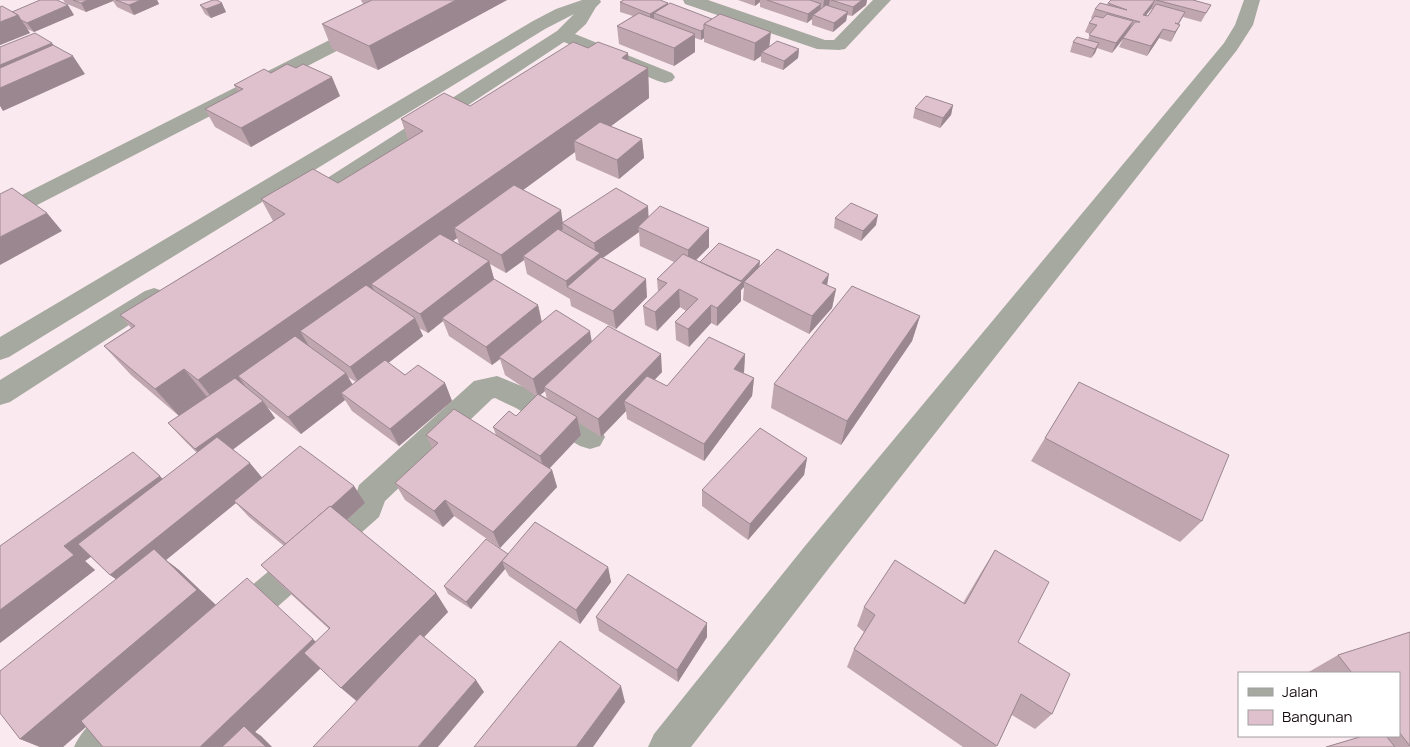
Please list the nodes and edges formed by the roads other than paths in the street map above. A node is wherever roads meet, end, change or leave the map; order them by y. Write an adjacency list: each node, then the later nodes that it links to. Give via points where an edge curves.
1 (422, 0): 9 (street)
2 (691, 0): 3 (street, via 831,46 839,45)
3 (883, 0)
4 (1252, 0): 17 (street, via 1244,25 1231,46)
5 (593, 2): 6 (street); 11 (street, via 532,29)
6 (563, 36): 7 (street); 8 (street)
7 (665, 77)
8 (286, 214)
9 (0, 215)
10 (168, 288): 12 (street)
11 (0, 350)
12 (0, 394)
13 (590, 437): 14 (street, via 497,386 484,389 370,495 368,507)
14 (215, 639)
15 (150, 696): 16 (street)
16 (92, 747)
17 (667, 747)

